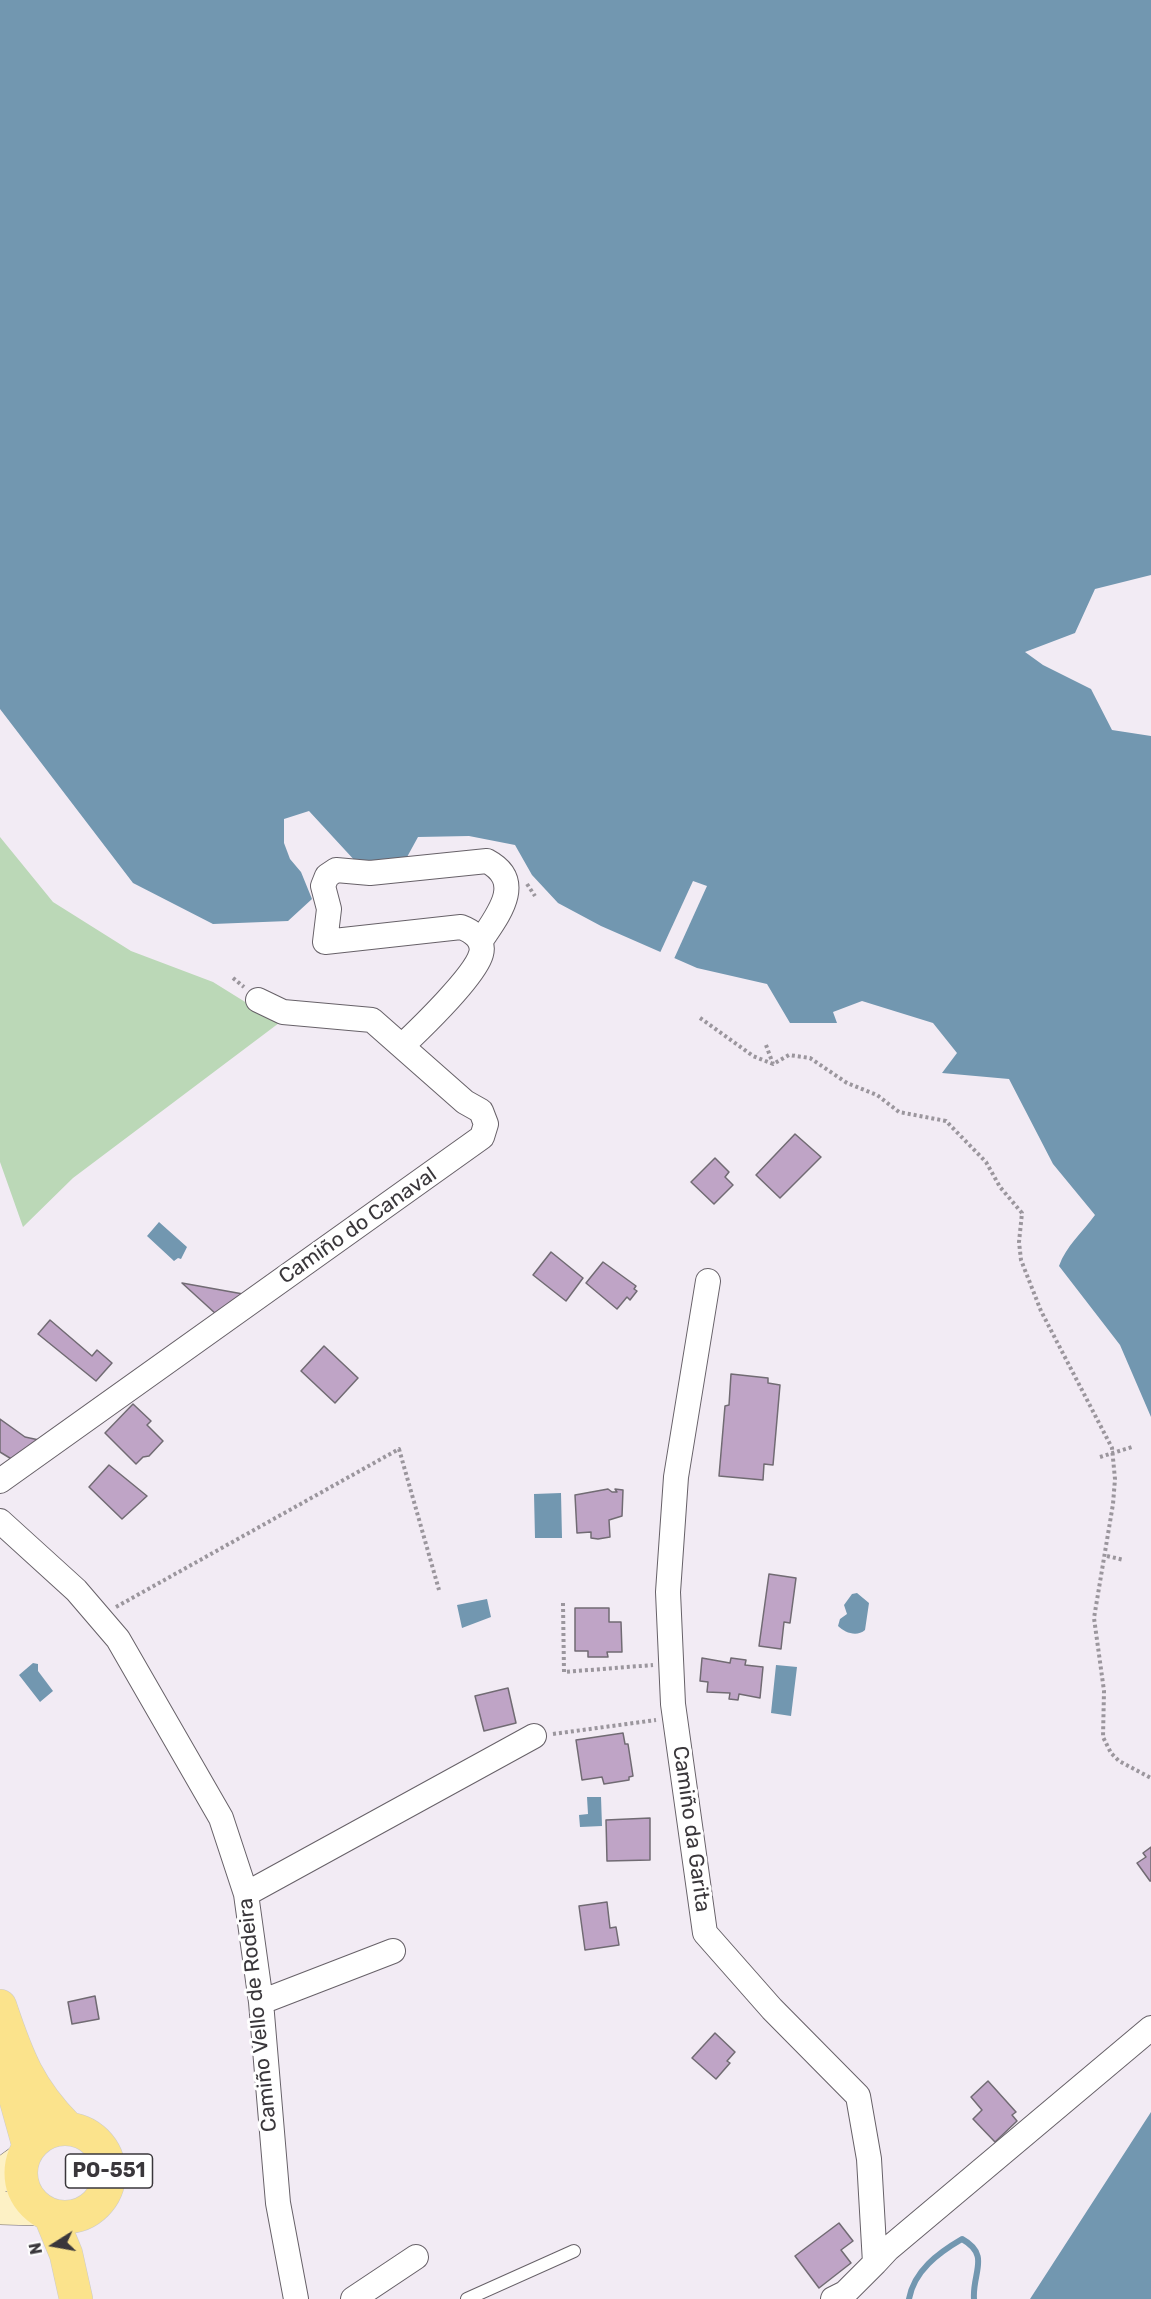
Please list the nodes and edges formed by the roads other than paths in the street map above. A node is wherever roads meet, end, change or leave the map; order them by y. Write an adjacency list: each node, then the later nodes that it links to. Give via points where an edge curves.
1 (480, 942): 1 (street, via 472,931 461,927 326,942 329,909 323,886 327,876 336,870 370,873 487,861 499,867 507,884 500,913); 3 (street, via 481,954 469,972 438,1011)
2 (258, 1000): 3 (street, Camiño do Canaval, via 283,1012 372,1020)
3 (402, 1046): 5 (street, Camiño do Canaval, via 465,1102 481,1111 486,1124 482,1137)
4 (708, 1281): 21 (street, Camiño da Garita, via 676,1477 668,1592 675,1717 705,1933 772,2009 858,2096 869,2159)
5 (0, 1481)
6 (0, 1521): 8 (street, Camiño Vello de Rodeira, via 76,1590 118,1639 221,1818)
7 (534, 1736): 8 (street)
8 (246, 1894): 10 (street, Camiño Vello de Rodeira)
9 (393, 1951): 10 (street)
10 (261, 2002): 23 (street, Camiño Vello de Rodeira, via 278,2203)
11 (0, 2006): 14 (main road, PO-551, via 28,2080)
12 (1151, 2028): 21 (street)
13 (0, 2048): 15 (main road, PO-551, via 15,2091)
14 (68, 2128): 15 (main road, PO-551, via 39,2136); 16 (main road, PO-551, via 83,2132 105,2153 110,2168 108,2184)
15 (17, 2161): 18 (main road, PO-551, via 24,2189)
16 (97, 2203): 18 (main road, PO-551, via 77,2216 62,2218); 22 (main road, PO-551)
17 (0, 2208): 18 (main road)
18 (44, 2212): 22 (main road, PO-551, via 59,2234)
19 (574, 2251): 25 (lane)
20 (416, 2257): 24 (street)
21 (876, 2263): 26 (street, via 845,2293)
22 (74, 2289)
23 (296, 2299)
24 (353, 2299)
25 (467, 2299)
26 (833, 2299)

